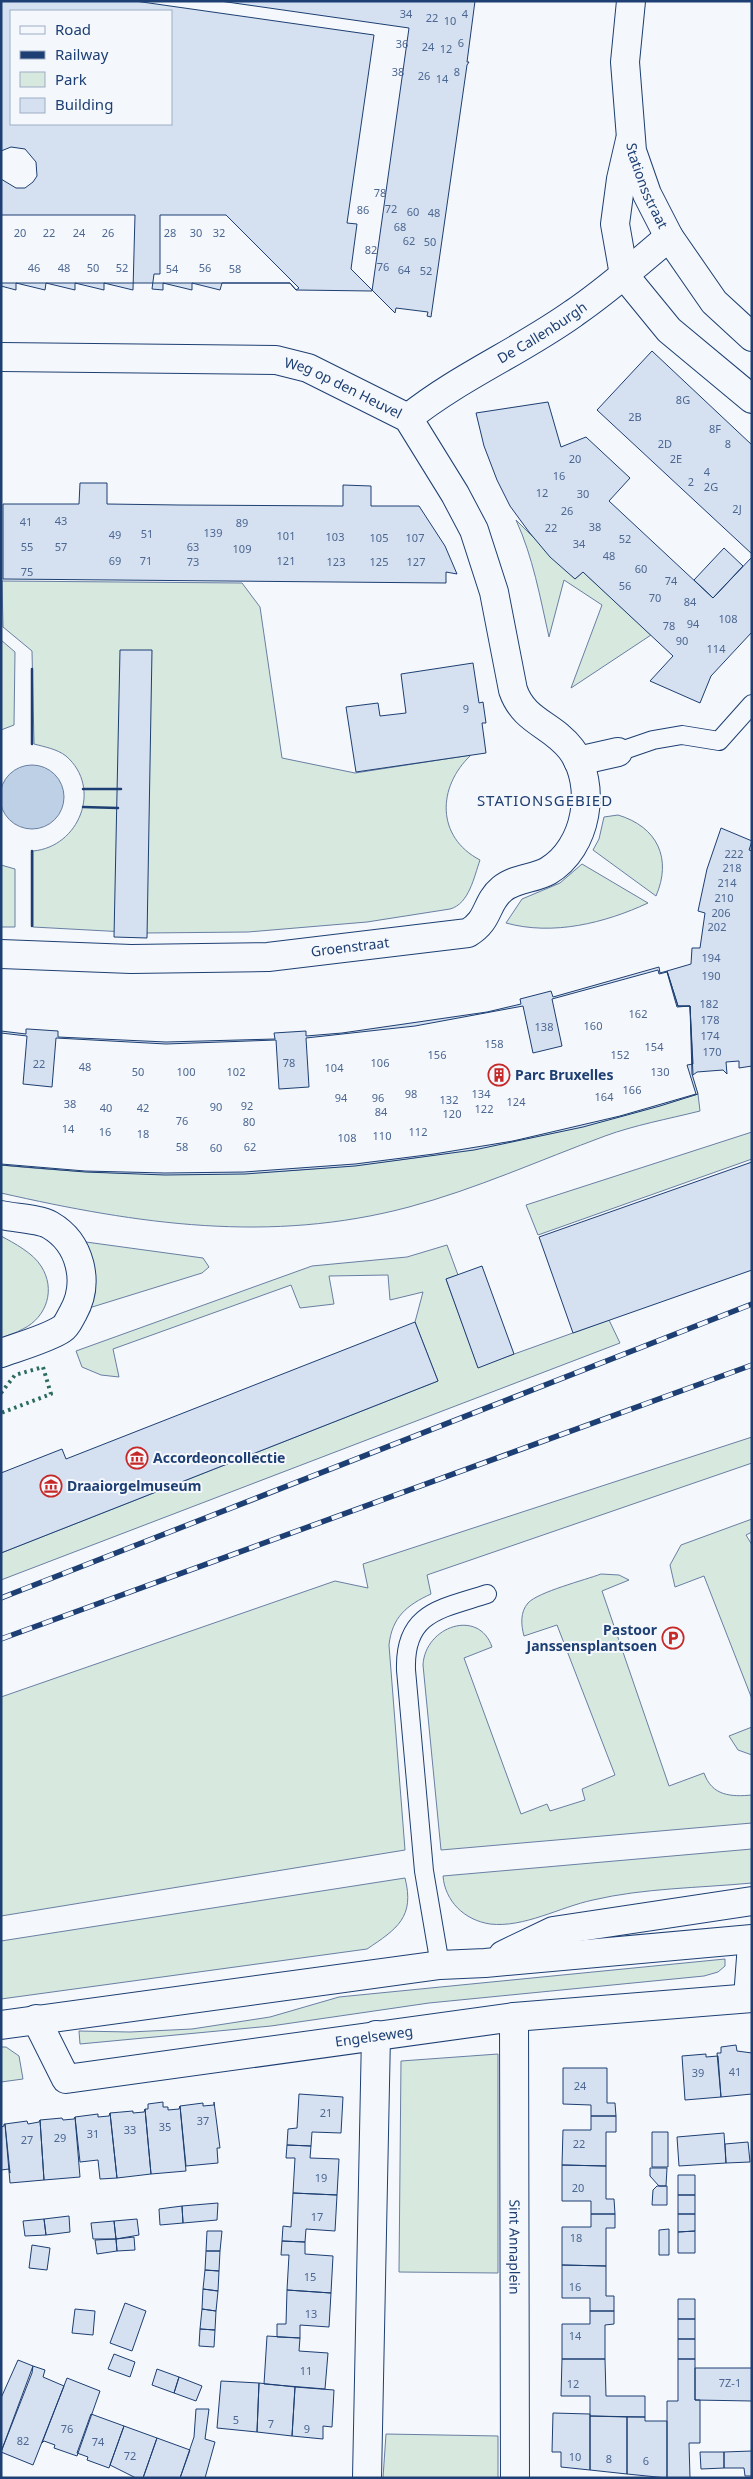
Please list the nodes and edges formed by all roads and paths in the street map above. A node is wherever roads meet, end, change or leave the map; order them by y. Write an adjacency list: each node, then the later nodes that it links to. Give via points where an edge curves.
1 (631, 1): 2 (street, Stationsstraat, via 625,62)
2 (631, 135): 3 (street, Stationsstraat, via 632,151 647,194); 4 (street, via 615,224)
3 (670, 237): 4 (street, De Callenburgh); 5 (street, Stationsstraat, via 714,302)
4 (624, 275): 7 (street, via 669,330); 8 (street, De Callenburgh, via 575,313 437,395)
5 (752, 337)
6 (1, 357): 8 (street, Weg op den Heuvel, via 276,360 308,368)
7 (752, 399)
8 (408, 418): 11 (street, Weg op den Heuvel, via 474,530 494,592 517,703 564,742)
9 (752, 704): 10 (lane, via 719,741 682,735 653,740)
10 (618, 752): 11 (street)
11 (578, 761): 12 (street, Groenstraat, via 584,786 584,814 582,828 571,849 548,871 503,888 484,920 468,933 268,957 131,960)
12 (1, 954)
13 (1, 1215): 14 (street, via 50,1225 69,1242 82,1275 82,1289 76,1306 63,1328)
14 (1, 1353)
15 (487, 1594): 20 (lane, via 444,1609 418,1623 410,1635 406,1651 424,1871)
16 (752, 1901): 19 (street, via 553,1931)
17 (752, 1939): 19 (street)
18 (752, 1944): 21 (street, Engelseweg)
19 (486, 1963): 20 (street)
20 (440, 1965): 23 (street)
21 (750, 1998): 22 (street, Engelseweg)
22 (514, 2017): 25 (street, Engelseweg); 27 (street, Sint Annaplein)
23 (36, 2019): 24 (street); 25 (street, Engelseweg, via 66,2079)
24 (1, 2025)
25 (376, 2035): 26 (street)
26 (367, 2478)
27 (515, 2478)

